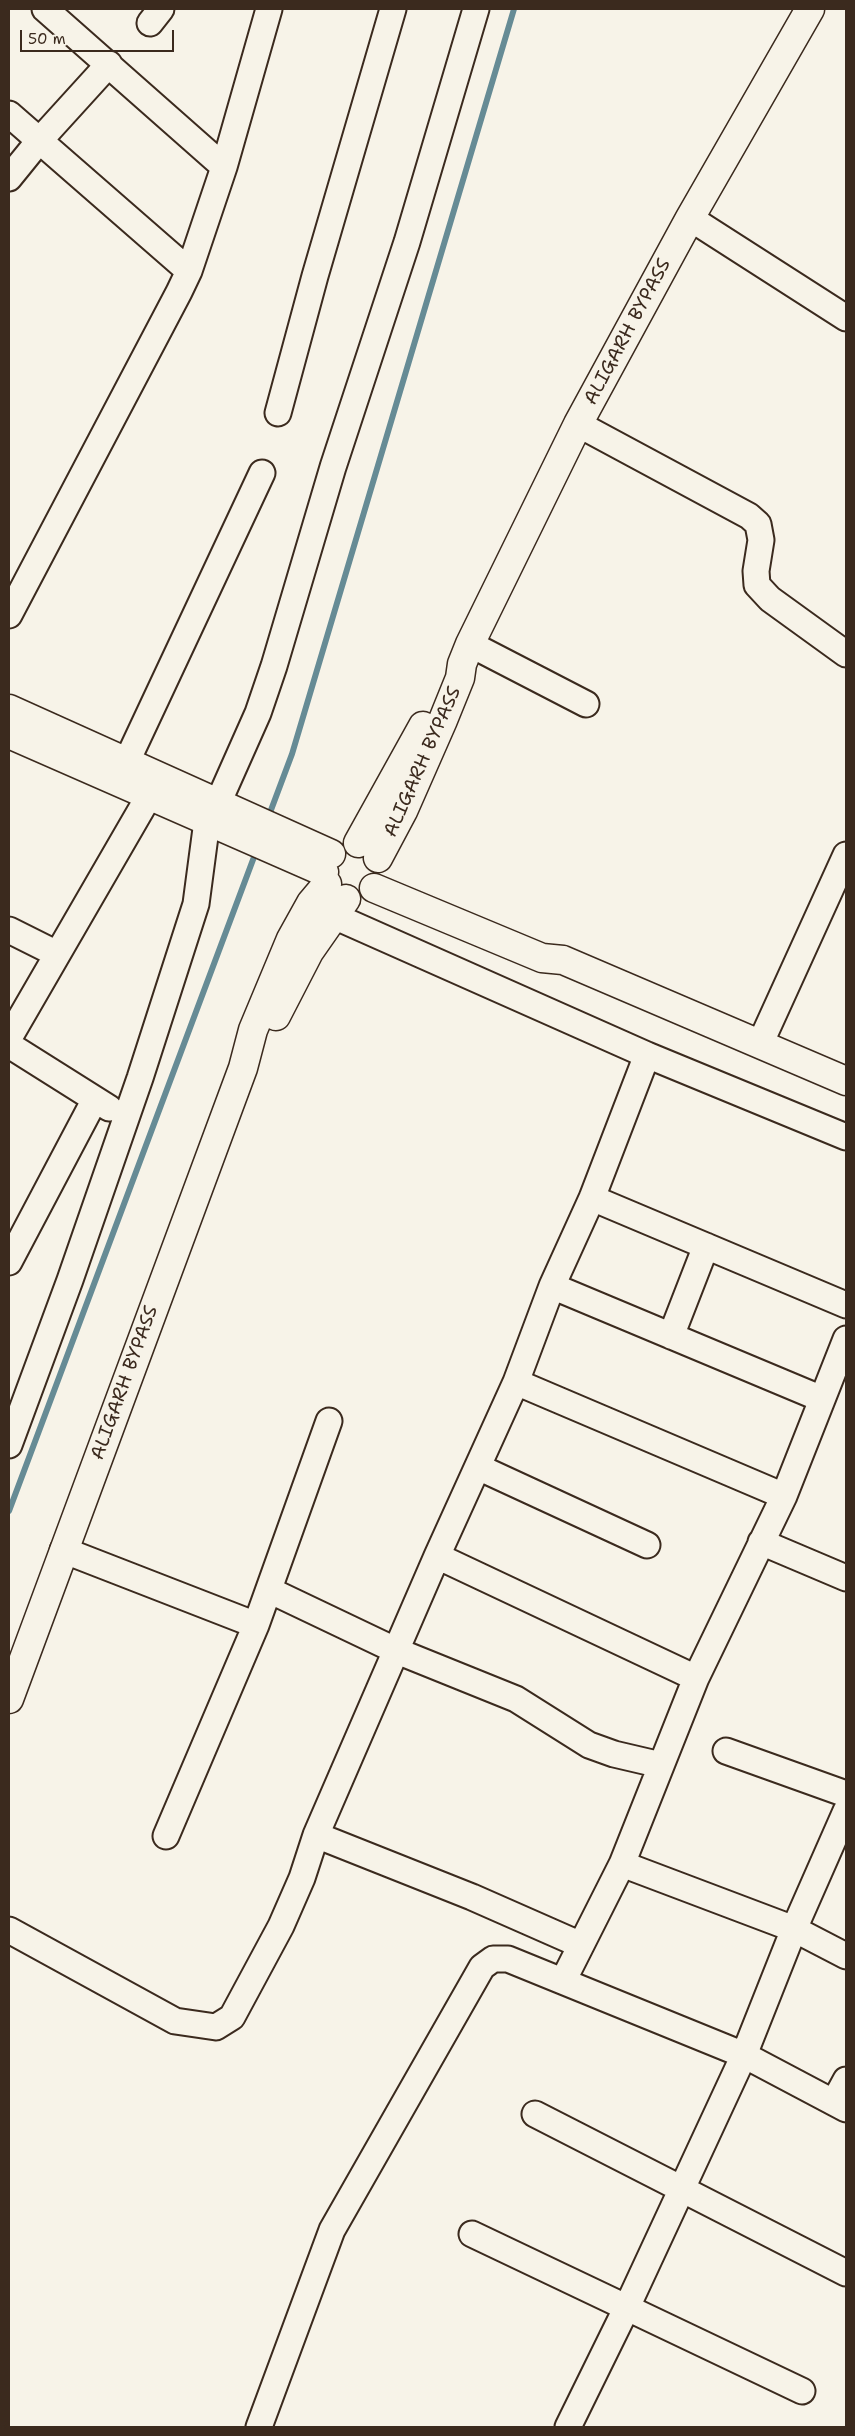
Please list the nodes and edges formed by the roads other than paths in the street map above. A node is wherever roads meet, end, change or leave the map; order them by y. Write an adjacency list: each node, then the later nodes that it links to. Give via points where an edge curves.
1 (45, 9): 6 (street)
2 (269, 9): 9 (street)
3 (393, 9): 14 (street)
4 (476, 9): 25 (street, via 407,242 333,467 274,666)
5 (810, 9): 11 (main road, ALIGARH BYPASS)
6 (109, 64): 8 (street); 9 (street)
7 (9, 114): 8 (street)
8 (39, 141): 10 (street); 12 (street)
9 (224, 167): 12 (street)
10 (9, 178)
11 (690, 218): 13 (street); 15 (main road, ALIGARH BYPASS)
12 (189, 271): 17 (street)
13 (846, 318)
14 (278, 413)
15 (578, 424): 18 (street, via 750,516 758,524 761,540 757,585 770,599); 19 (main road, ALIGARH BYPASS)
16 (262, 473): 23 (street)
17 (9, 615)
18 (844, 647)
19 (466, 654): 20 (street); 27 (main road, ALIGARH BYPASS, via 444,720 403,811)
20 (586, 704)
21 (9, 709): 23 (main road)
22 (9, 734): 24 (main road)
23 (127, 761): 25 (main road)
24 (149, 796): 25 (main road); 30 (street)
25 (223, 817): 28 (main road); 37 (street)
26 (846, 855): 32 (street)
27 (373, 865): 28 (main road, via 346,843); 28 (main road, via 359,899); 32 (main road, via 542,958 563,960)
28 (325, 876): 34 (street); 55 (main road, ALIGARH BYPASS, via 309,952 268,1034 243,1068)
29 (9, 930): 30 (street)
30 (57, 954): 31 (street)
31 (9, 1038)
32 (760, 1044): 35 (main road)
33 (9, 1045): 36 (street)
34 (647, 1055): 38 (street); 39 (street)
35 (846, 1081)
36 (94, 1101): 37 (street); 41 (street)
37 (126, 1118): 50 (street)
38 (846, 1137)
39 (592, 1198): 40 (street); 42 (street)
40 (706, 1246): 43 (street); 44 (street)
41 (9, 1262)
42 (552, 1286): 44 (street); 47 (street)
43 (846, 1304)
44 (671, 1336): 48 (street)
45 (846, 1339): 46 (street)
46 (840, 1372): 48 (street)
47 (516, 1382): 51 (street); 52 (street)
48 (822, 1399): 52 (street)
49 (329, 1421): 58 (street)
50 (9, 1445)
51 (478, 1467): 54 (street); 56 (street)
52 (784, 1496): 53 (street)
53 (761, 1542): 57 (street); 61 (street)
54 (647, 1545)
55 (63, 1550): 59 (street); 62 (main road, ALIGARH BYPASS)
56 (437, 1556): 60 (street); 61 (street)
57 (846, 1578)
58 (269, 1590): 59 (street); 60 (street)
59 (256, 1625): 68 (street)
60 (396, 1651): 64 (street, via 516,1698 589,1745); 67 (street)
61 (696, 1678): 64 (street)
62 (9, 1699)
63 (726, 1751): 65 (street)
64 (662, 1765): 69 (street)
65 (846, 1794)
66 (846, 1811): 70 (street)
67 (316, 1835): 71 (street, via 281,1926 232,2016 216,2027 175,2021); 72 (street)
68 (166, 1836)
69 (622, 1864): 70 (street); 72 (street)
70 (794, 1929): 73 (street); 75 (street)
71 (9, 1930)
72 (581, 1945): 74 (street)
73 (846, 1956)
74 (563, 1981): 75 (street); 84 (street, via 508,1959 493,1959 482,1967 332,2230)
75 (744, 2055): 77 (street); 79 (street)
76 (846, 2080): 77 (street)
77 (840, 2105)
78 (534, 2114): 79 (street)
79 (681, 2190): 81 (street); 82 (street)
80 (472, 2234): 82 (street)
81 (846, 2273)
82 (627, 2307): 83 (street); 85 (street)
83 (802, 2391)
84 (259, 2427)
85 (568, 2427)

